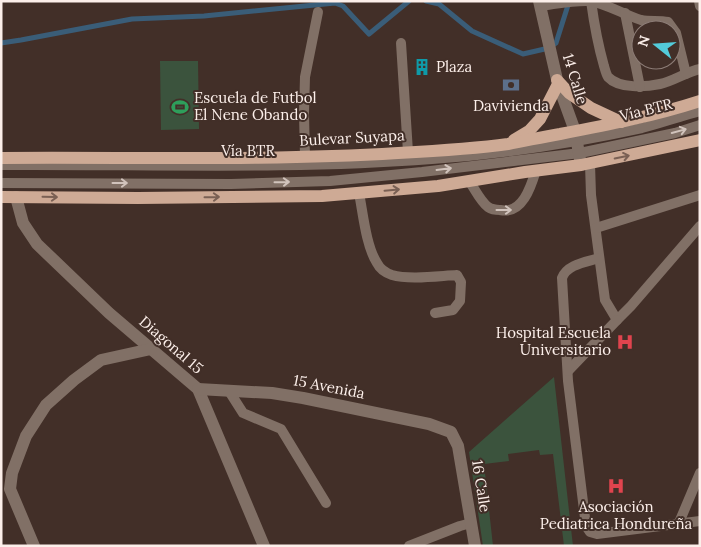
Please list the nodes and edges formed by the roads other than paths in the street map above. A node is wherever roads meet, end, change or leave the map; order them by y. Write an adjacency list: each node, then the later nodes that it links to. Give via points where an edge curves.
1 (590, 1): 3 (lane); 7 (lane); 12 (lane, via 608,76 616,82)
2 (698, 1): 5 (lane)
3 (567, 2): 4 (lane)
4 (539, 3): 11 (street, 14 Calle)
5 (700, 6)
6 (318, 12): 21 (lane, via 305,77)
7 (625, 13): 10 (lane, via 642,20 668,22 676,33); 12 (lane)
8 (402, 43): 20 (lane)
9 (700, 69): 10 (lane)
10 (686, 74): 12 (lane, via 660,84)
11 (557, 82): 15 (main road, via 591,108); 18 (main road, via 540,119); 19 (street, 14 Calle)
12 (640, 87)
13 (700, 101): 15 (main road, Bulevar Suyapa)
14 (700, 111): 19 (lane, Vía BTR, via 644,127)
15 (621, 122): 19 (main road, Bulevar Suyapa)
16 (700, 125): 19 (lane, Vía BTR, one-way to 16)
17 (700, 140): 19 (main road, Bulevar Suyapa, one-way to 17)
18 (509, 144): 19 (main road, Bulevar Suyapa); 20 (main road, Bulevar Suyapa)
19 (581, 151): 23 (lane, Vía BTR, via 280,166); 24 (main road, Bulevar Suyapa); 26 (lane, Vía BTR, one-way to 19, via 330,181); 32 (lane)
20 (408, 152): 21 (main road, Bulevar Suyapa)
21 (305, 157): 22 (main road, Bulevar Suyapa)
22 (1, 158)
23 (1, 165)
24 (536, 170): 25 (main road, Bulevar Suyapa); 25 (lane, one-way to 24, via 488,207 512,210 522,202)
25 (469, 181): 27 (main road, Bulevar Suyapa, one-way to 25)
26 (1, 183)
27 (359, 193): 30 (main road, Bulevar Suyapa, one-way to 27, via 186,198); 34 (lane, via 370,248 382,269 406,277 457,275 461,282 460,301 453,310)
28 (700, 196): 32 (lane)
29 (1, 197): 30 (main road, Bulevar Suyapa)
30 (16, 197): 36 (street, Diagonal 15, via 23,223 37,244)
31 (700, 226): 35 (lane)
32 (596, 228): 33 (lane)
33 (599, 258): 35 (lane, via 605,300); 37 (lane, via 568,268 562,278)
34 (435, 313)
35 (617, 320): 37 (lane)
36 (151, 349): 38 (street, Diagonal 15); 46 (street, via 101,360 46,405 26,436 12,473 10,490)
37 (568, 371): 45 (lane, via 586,526 590,532 597,534)
38 (198, 389): 39 (street, 15 Avenida); 47 (street, Diagonal 15)
39 (229, 391): 40 (street, 15 Avenida, via 303,398 429,424); 42 (lane, via 243,413 281,428)
40 (451, 432): 44 (street, 16 Calle, via 458,446)
41 (700, 473): 45 (lane)
42 (326, 503)
43 (700, 521): 45 (lane)
44 (471, 523): 48 (lane); 49 (street, 16 Calle)
45 (678, 524)
46 (34, 546)
47 (264, 546)
48 (408, 546)
49 (474, 546)

